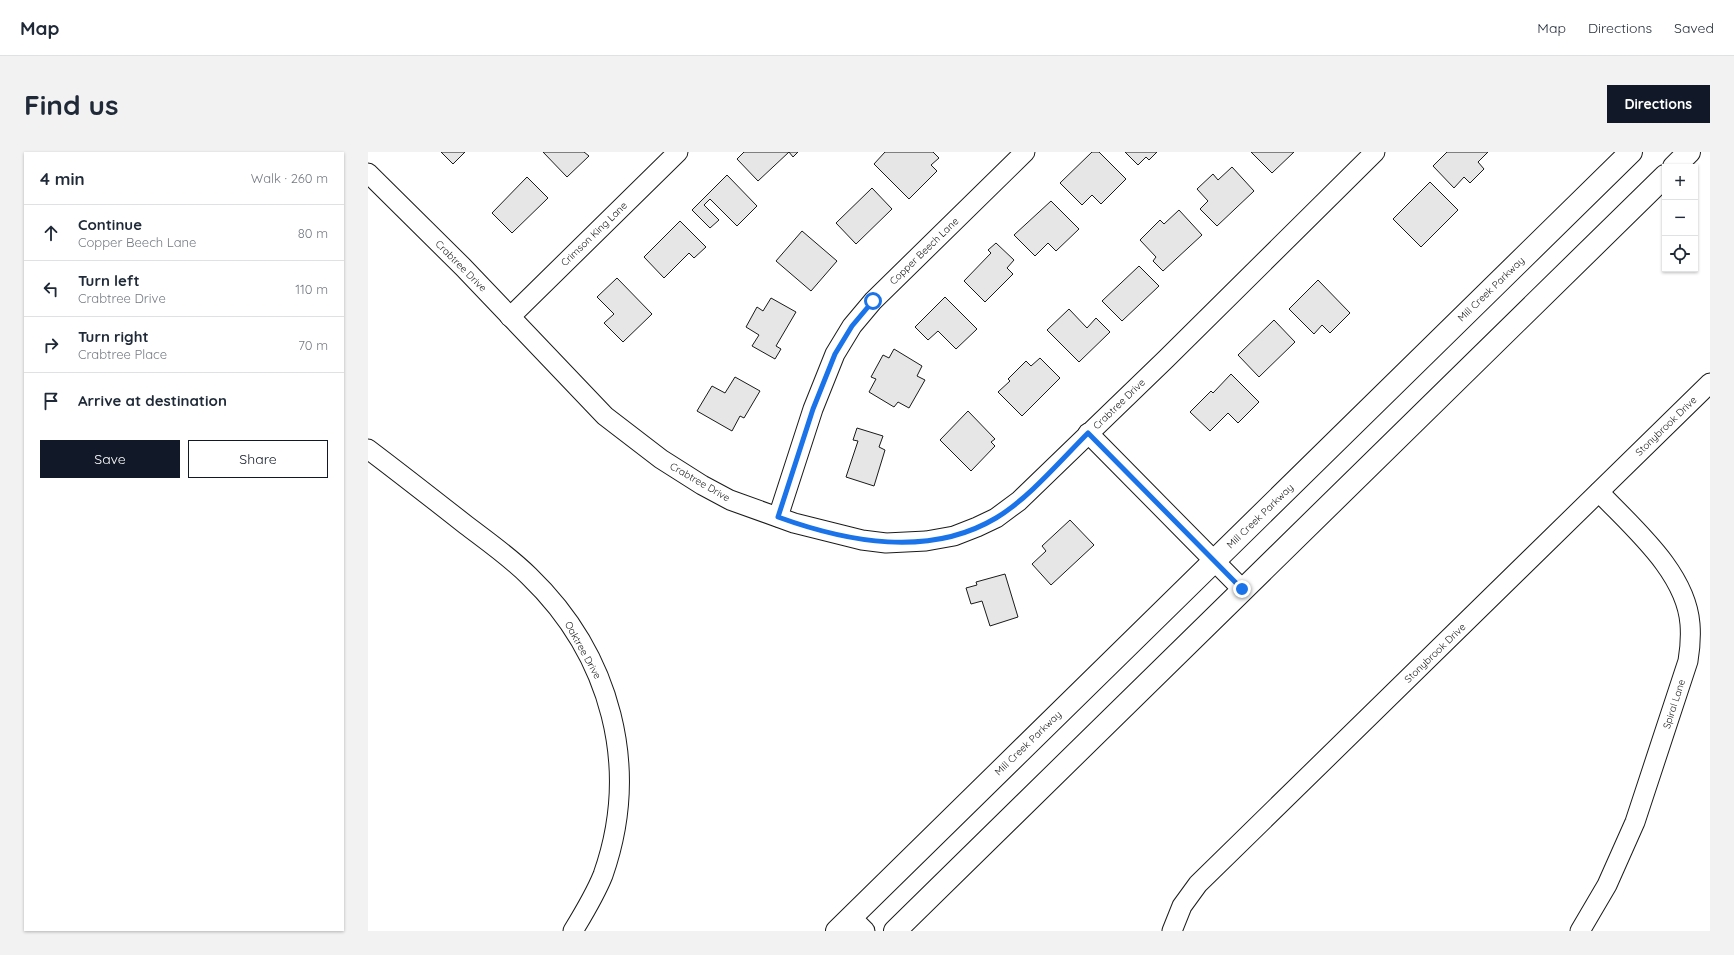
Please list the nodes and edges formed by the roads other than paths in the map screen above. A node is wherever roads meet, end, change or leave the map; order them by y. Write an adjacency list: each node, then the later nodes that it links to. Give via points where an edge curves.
1 (678, 152): 9 (street, Crimson King Lane)
2 (1025, 152): 14 (street, Copper Beech Lane, via 873,301 852,326 835,354 813,409)
3 (1375, 152): 11 (street, Crabtree Drive)
4 (1631, 152): 15 (main road, Mill Creek Parkway)
5 (1689, 152): 6 (main road)
6 (1677, 164)
7 (368, 173): 9 (street, Crabtree Drive)
8 (1662, 179): 16 (main road)
9 (510, 317): 14 (street, Crabtree Drive, via 605,416 661,459 730,500)
10 (1710, 383): 13 (street, Stonybrook Drive)
11 (1088, 433): 14 (street, Crabtree Drive, via 1019,501 996,518 954,536 926,541 886,543 862,540); 15 (street)
12 (368, 449): 18 (street, Oaktree Drive, via 529,576 573,629 594,665 614,722 619,753 618,815 612,846 602,876 589,905)
13 (1599, 492): 20 (street, Stonybrook Drive, via 1198,884 1182,906); 21 (street, Spiral Lane, via 1664,562 1680,587 1687,604 1691,642 1688,661 1635,822 1606,884)
14 (778, 517)
15 (1214, 561): 16 (street); 17 (main road, Mill Creek Parkway)
16 (1242, 589): 19 (main road)
17 (851, 926)
18 (573, 931)
19 (895, 931)
20 (1172, 931)
21 (1580, 931)

